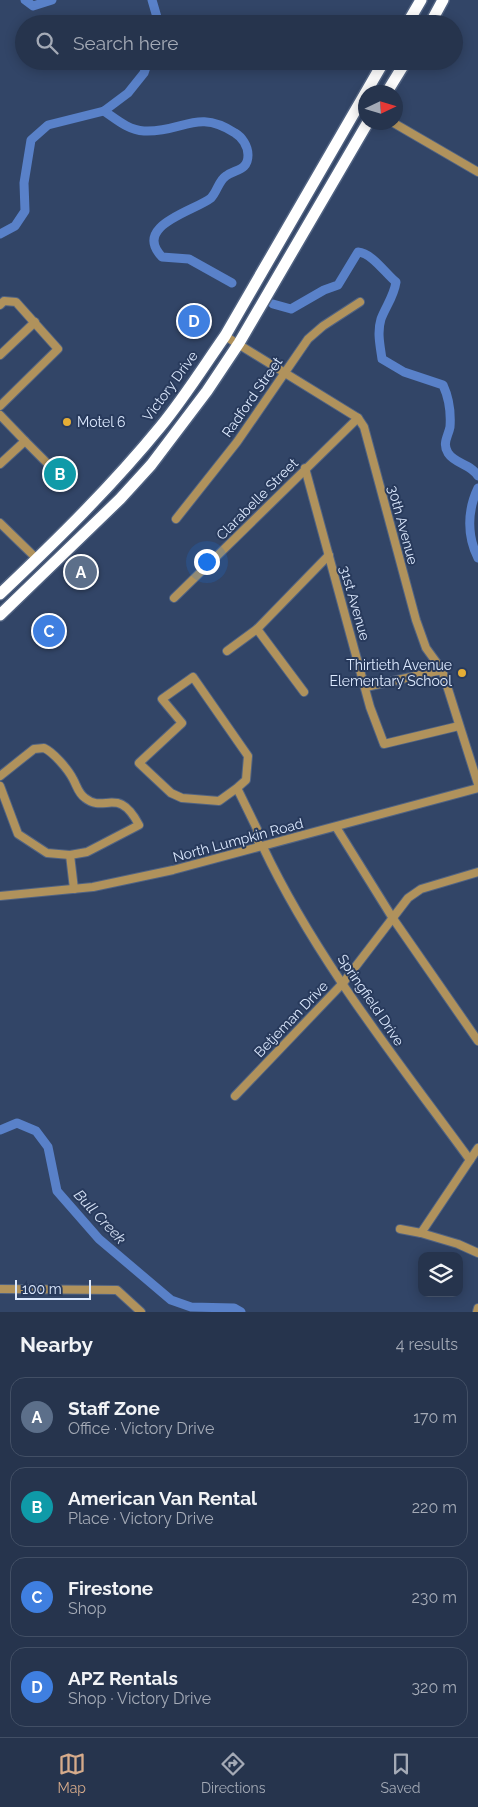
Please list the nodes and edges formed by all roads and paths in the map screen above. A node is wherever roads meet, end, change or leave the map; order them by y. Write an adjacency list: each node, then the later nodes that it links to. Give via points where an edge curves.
1 (444, 0): 4 (highway)
2 (416, 2): 3 (highway)
3 (411, 15)
4 (435, 15)
5 (380, 70): 7 (highway, Victory Drive)
6 (400, 70): 8 (highway)
7 (372, 85)
8 (391, 85)
9 (358, 112): 16 (highway, Victory Drive)
10 (403, 128): 12 (street)
11 (363, 130): 17 (highway)
12 (478, 172)
13 (360, 302): 19 (street, Radford Street, via 308,339)
14 (0, 305): 15 (street, via 4,301 16,302)
15 (35, 322): 18 (street); 20 (street, via 58,349)
16 (225, 336): 17 (street); 30 (highway, Victory Drive, via 162,425 111,483)
17 (239, 342): 19 (street); 31 (highway, via 151,465)
18 (0, 355)
19 (284, 371): 22 (street); 27 (street, Radford Street, via 237,442)
20 (0, 406)
21 (1, 417): 23 (street)
22 (358, 418): 26 (street, Clarabelle Street); 37 (street, 30th Avenue, via 364,427 416,620 426,648)
23 (24, 441): 24 (street); 25 (street)
24 (47, 463)
25 (0, 464)
26 (305, 468): 29 (street, 31st Avenue); 33 (street, Clarabelle Street)
27 (176, 519)
28 (0, 523): 30 (street)
29 (329, 555): 35 (street); 38 (street, 31st Avenue)
30 (36, 559): 31 (highway); 32 (highway, Victory Drive)
31 (47, 570): 34 (highway)
32 (0, 594)
33 (174, 598)
34 (0, 614)
35 (257, 629): 36 (street); 39 (street)
36 (227, 651)
37 (442, 670): 38 (street); 40 (street, 30th Avenue)
38 (366, 688): 40 (street, 31st Avenue, via 384,744)
39 (304, 692)
40 (459, 726): 42 (street, 30th Avenue)
41 (0, 776): 48 (street, via 34,749 44,748 73,778 83,798 121,804 132,811 139,825 87,852)
42 (478, 784)
43 (0, 786): 48 (street, via 18,834 47,853)
44 (237, 788): 44 (street, via 246,780 248,756 193,677 162,699 182,723 140,763 171,793 182,798 218,801); 47 (street, Springfield Drive, via 249,808)
45 (478, 788): 46 (street, North Lumpkin Road)
46 (336, 827): 47 (street, North Lumpkin Road); 52 (street)
47 (260, 845): 50 (street, North Lumpkin Road, via 173,870); 53 (street, Springfield Drive, via 282,889)
48 (70, 855): 50 (street)
49 (478, 872): 52 (street, Betjeman Drive, via 421,889 408,898)
50 (74, 889): 51 (street, North Lumpkin Road)
51 (0, 896)
52 (392, 917): 53 (street, Betjeman Drive); 54 (street)
53 (343, 983): 55 (street, Betjeman Drive); 57 (street, Springfield Drive, via 359,1010)
54 (478, 1041)
55 (235, 1096)
56 (478, 1148): 57 (street)
57 (470, 1160): 59 (street)
58 (400, 1229): 59 (street)
59 (421, 1234): 60 (street)
60 (478, 1253)
61 (0, 1289): 63 (street, via 118,1290)
62 (478, 1308): 64 (street)
63 (141, 1312)
64 (477, 1312)

